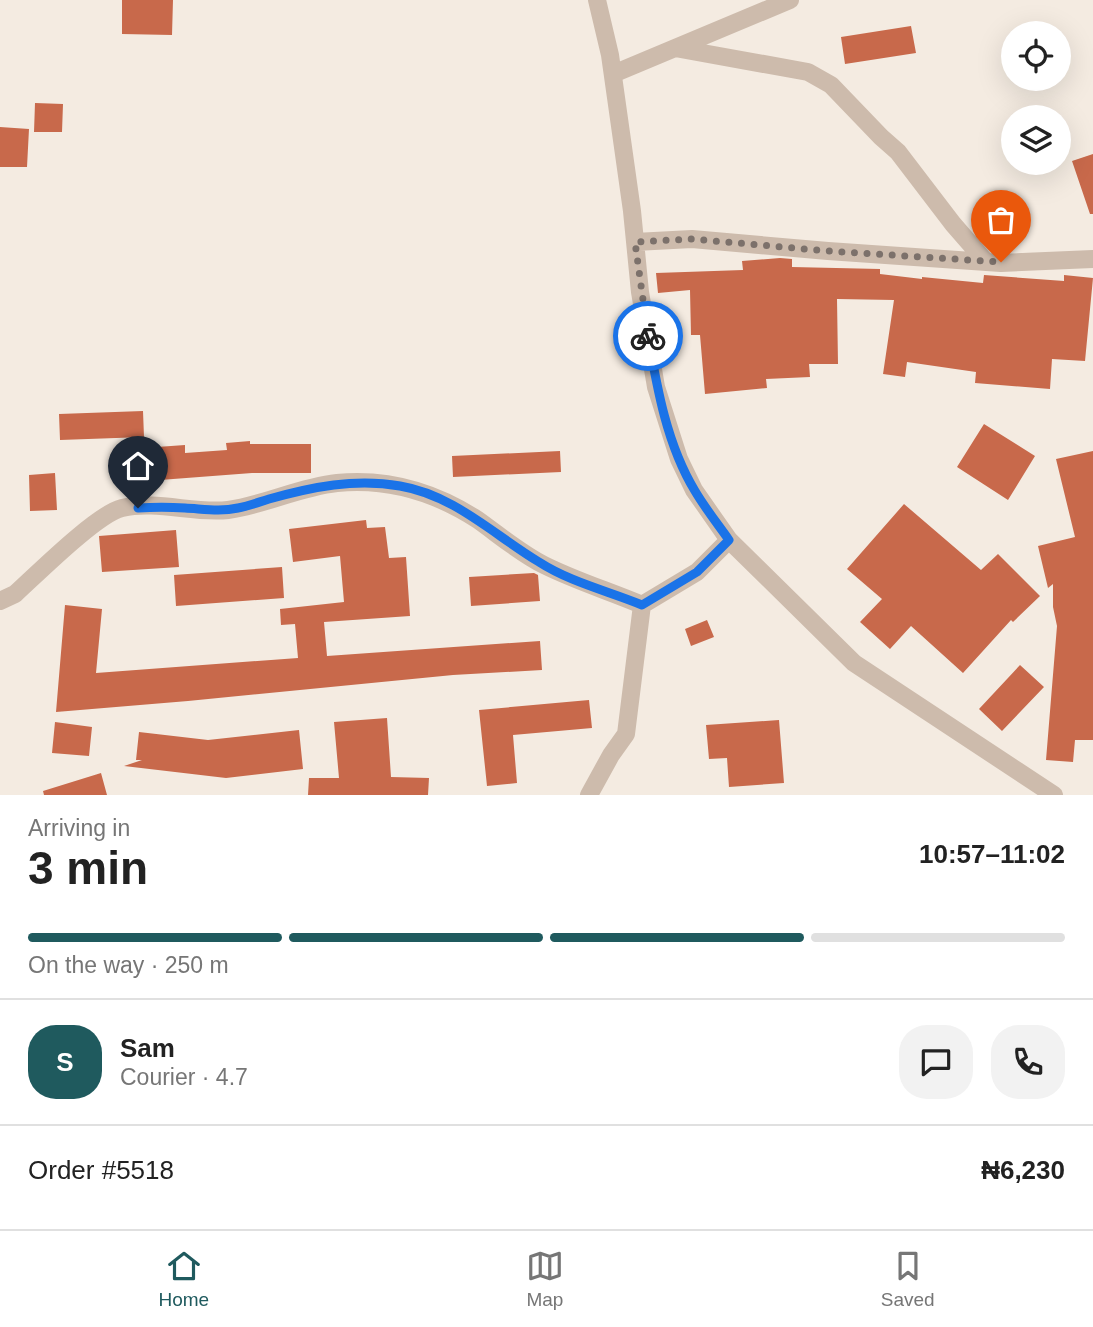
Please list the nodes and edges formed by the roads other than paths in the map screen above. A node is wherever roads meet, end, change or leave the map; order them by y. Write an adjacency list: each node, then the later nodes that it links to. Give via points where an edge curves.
1 (597, 0): 4 (street)
2 (790, 0): 3 (street)
3 (675, 48): 4 (street); 7 (street, via 808,72 831,85 898,152)
4 (613, 74): 5 (street)
5 (635, 242): 7 (street, via 692,239); 8 (street, via 656,387 679,459 694,490)
6 (1093, 259): 7 (street)
7 (986, 262)
8 (729, 540): 10 (street, via 697,572); 12 (street, via 854,663)
9 (0, 601): 10 (street, via 15,594 97,521 121,508 213,512 326,485 375,482 439,498 541,564)
10 (642, 605): 11 (street, via 626,734)
11 (589, 795)
12 (1054, 795)

